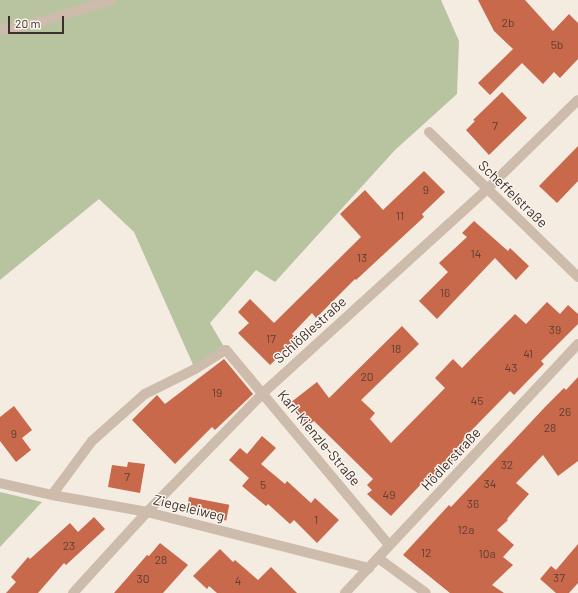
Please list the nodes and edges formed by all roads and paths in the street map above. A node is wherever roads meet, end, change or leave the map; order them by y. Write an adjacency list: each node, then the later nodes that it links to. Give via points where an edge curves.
1 (111, 0): 2 (street, via 33,24)
2 (0, 30)
3 (578, 100): 5 (street, Schlößlestraße)
4 (430, 132): 5 (street, Scheffelstraße)
5 (487, 189): 6 (street, Scheffelstraße); 8 (street, Schlößlestraße)
6 (578, 277)
7 (578, 344): 12 (street, Hödlerstraße)
8 (263, 393): 10 (street, Karl-Kienzle-Straße, via 226,350 145,394 92,441); 11 (street, Schlößlestraße); 12 (street, Karl-Kienzle-Straße)
9 (0, 483): 10 (street, Ziegeleiweg)
10 (52, 495): 11 (street, Ziegeleiweg)
11 (147, 512): 14 (street, Ziegeleiweg); 15 (street, Schlößlestraße)
12 (389, 545): 13 (street, Hödlerstraße)
13 (378, 558): 14 (street, Hödlerstraße); 17 (street)
14 (369, 568): 16 (street, Hödlerstraße)
15 (73, 593)
16 (345, 593)
17 (426, 593)

